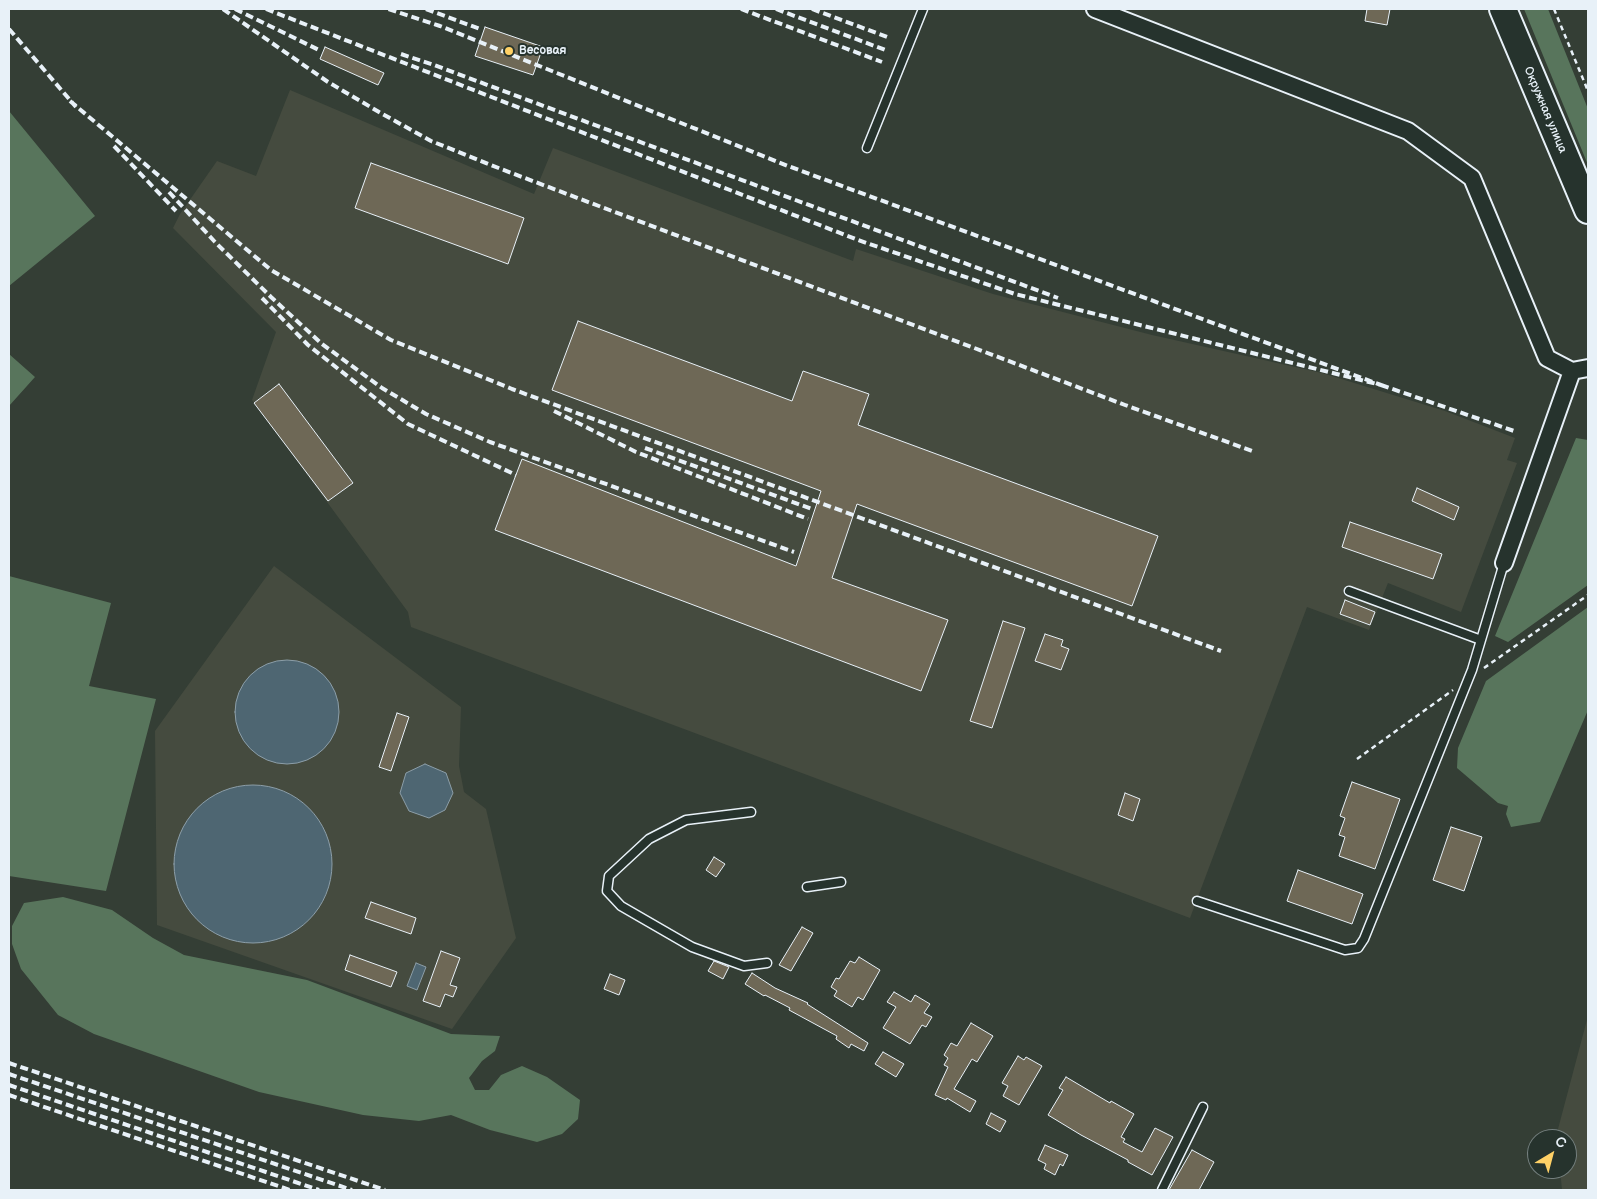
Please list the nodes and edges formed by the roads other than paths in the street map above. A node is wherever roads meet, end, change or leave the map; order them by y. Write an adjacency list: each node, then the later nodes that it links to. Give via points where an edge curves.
1 (923, 9): 4 (lane)
2 (1095, 9): 7 (street, via 1408,130 1472,178 1547,358)
3 (1503, 9): 5 (highway, Окружная улица)
4 (867, 148)
5 (1588, 210)
6 (1588, 368): 7 (street)
7 (1572, 371): 8 (street)
8 (1504, 563): 10 (lane)
9 (1349, 591): 10 (lane)
10 (1481, 640): 14 (lane, via 1472,670 1358,948 1344,950)
11 (751, 812): 15 (lane, via 686,820 649,839 609,876 607,891 621,906 692,947 744,966)
12 (841, 882): 13 (lane)
13 (807, 887)
14 (1197, 901)
15 (767, 963)
16 (1203, 1107): 17 (lane)
17 (1162, 1190)

